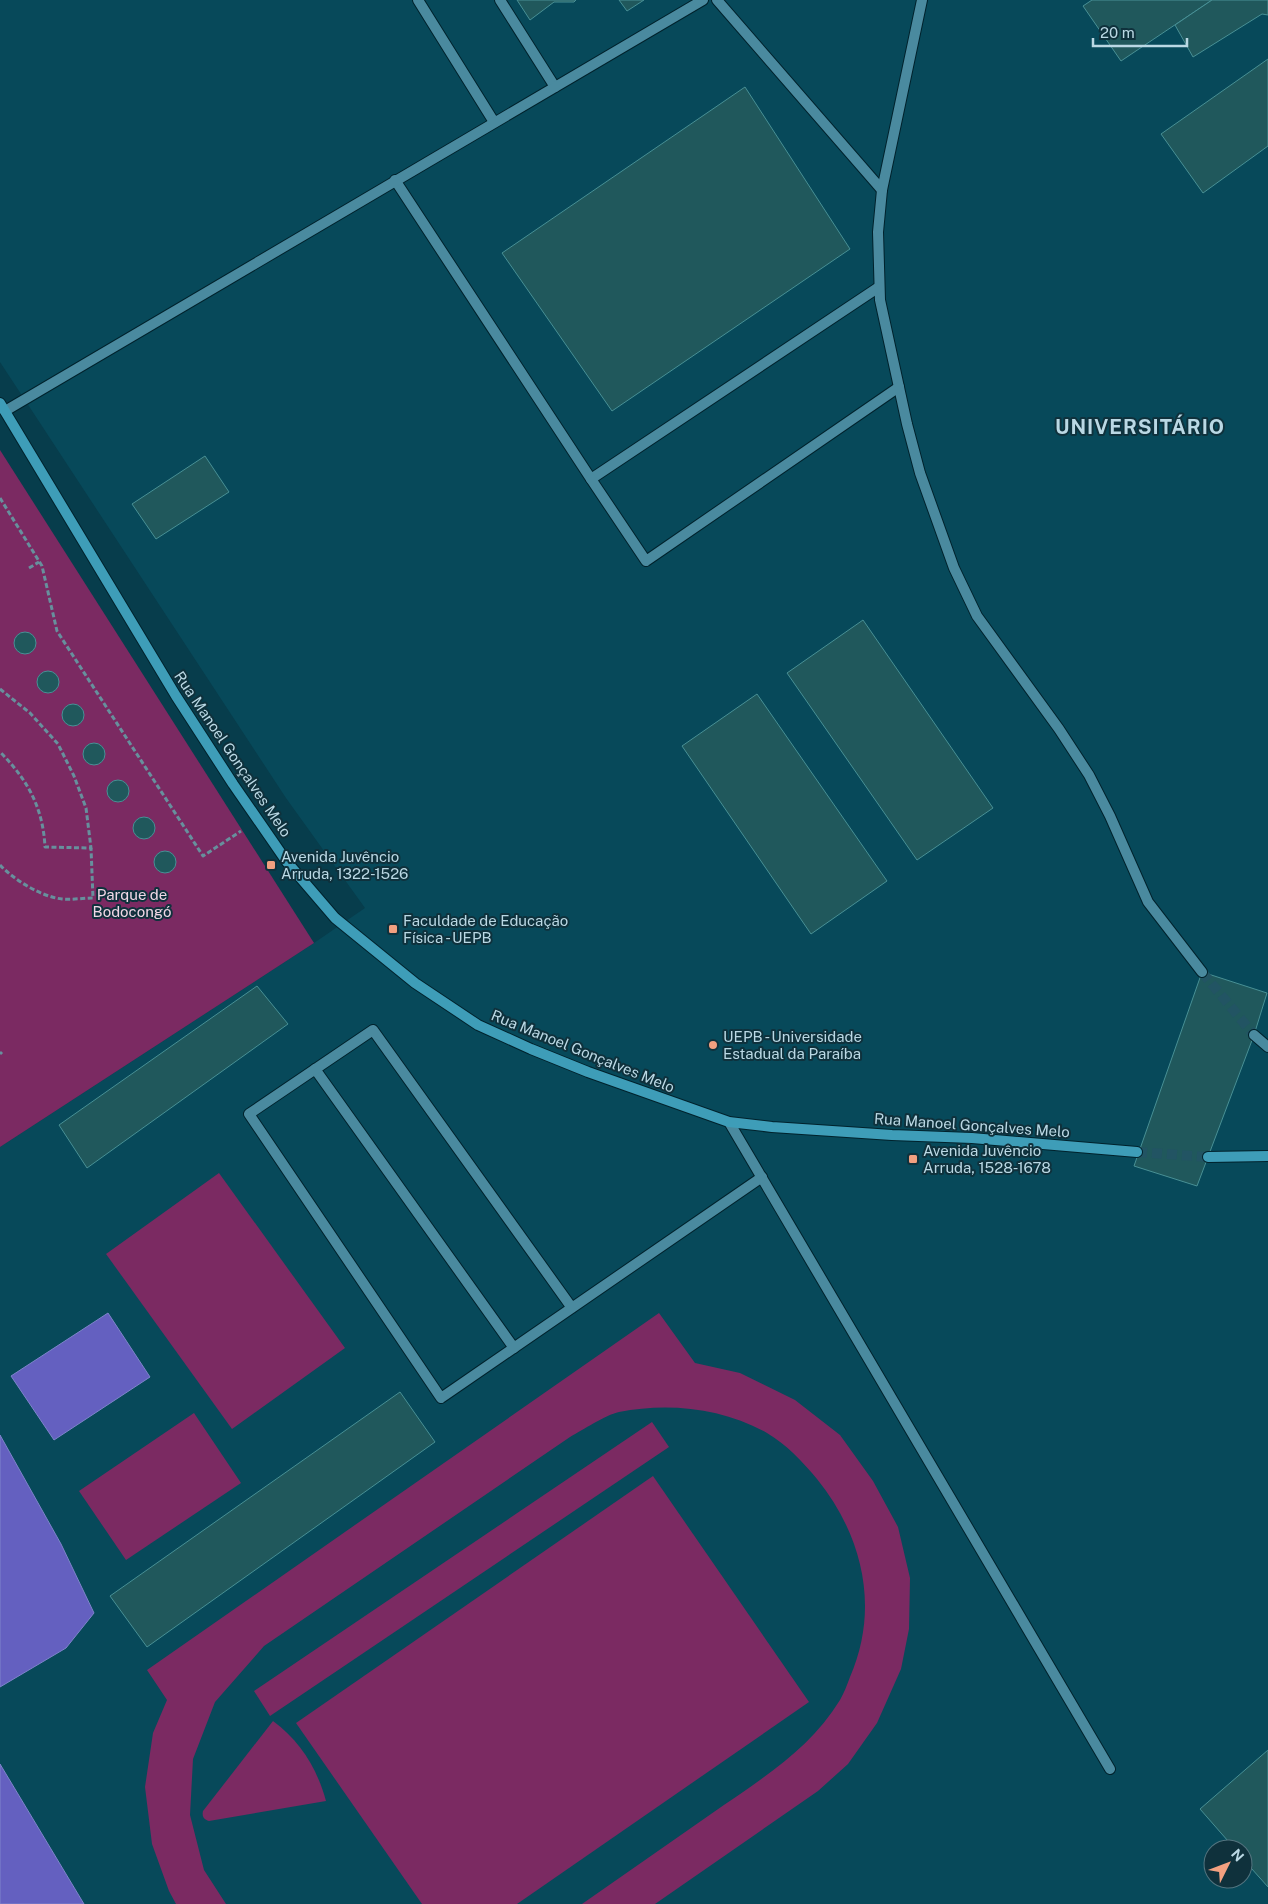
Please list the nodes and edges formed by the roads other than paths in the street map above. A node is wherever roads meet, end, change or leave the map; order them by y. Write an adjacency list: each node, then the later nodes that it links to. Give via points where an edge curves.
1 (418, 0): 7 (street)
2 (500, 0): 6 (street)
3 (703, 0): 6 (street)
4 (717, 0): 9 (street)
5 (922, 0): 9 (street)
6 (555, 87): 7 (street)
7 (494, 122): 8 (street)
8 (395, 180): 12 (street); 13 (street)
9 (882, 190): 10 (street, via 878,232)
10 (879, 287): 11 (street); 13 (street)
11 (899, 387): 13 (street, via 646,561); 14 (street, via 906,424 938,526 977,616 1089,775 1148,902)
12 (3, 407): 18 (street, Rua Manoel Gonçalves Melo, via 176,696 287,862 335,918 415,983 478,1025 588,1072)
13 (591, 479)
14 (1202, 972)
15 (1254, 1035): 16 (street)
16 (1268, 1047)
17 (315, 1069): 23 (street, via 373,1030); 24 (street); 24 (street, via 249,1114 441,1398)
18 (729, 1122): 19 (street, Rua Manoel Gonçalves Melo); 22 (street)
19 (1137, 1152)
20 (1268, 1156): 21 (street)
21 (1208, 1157)
22 (762, 1177): 23 (street); 25 (street)
23 (572, 1308): 24 (street)
24 (514, 1348)
25 (1110, 1769)

